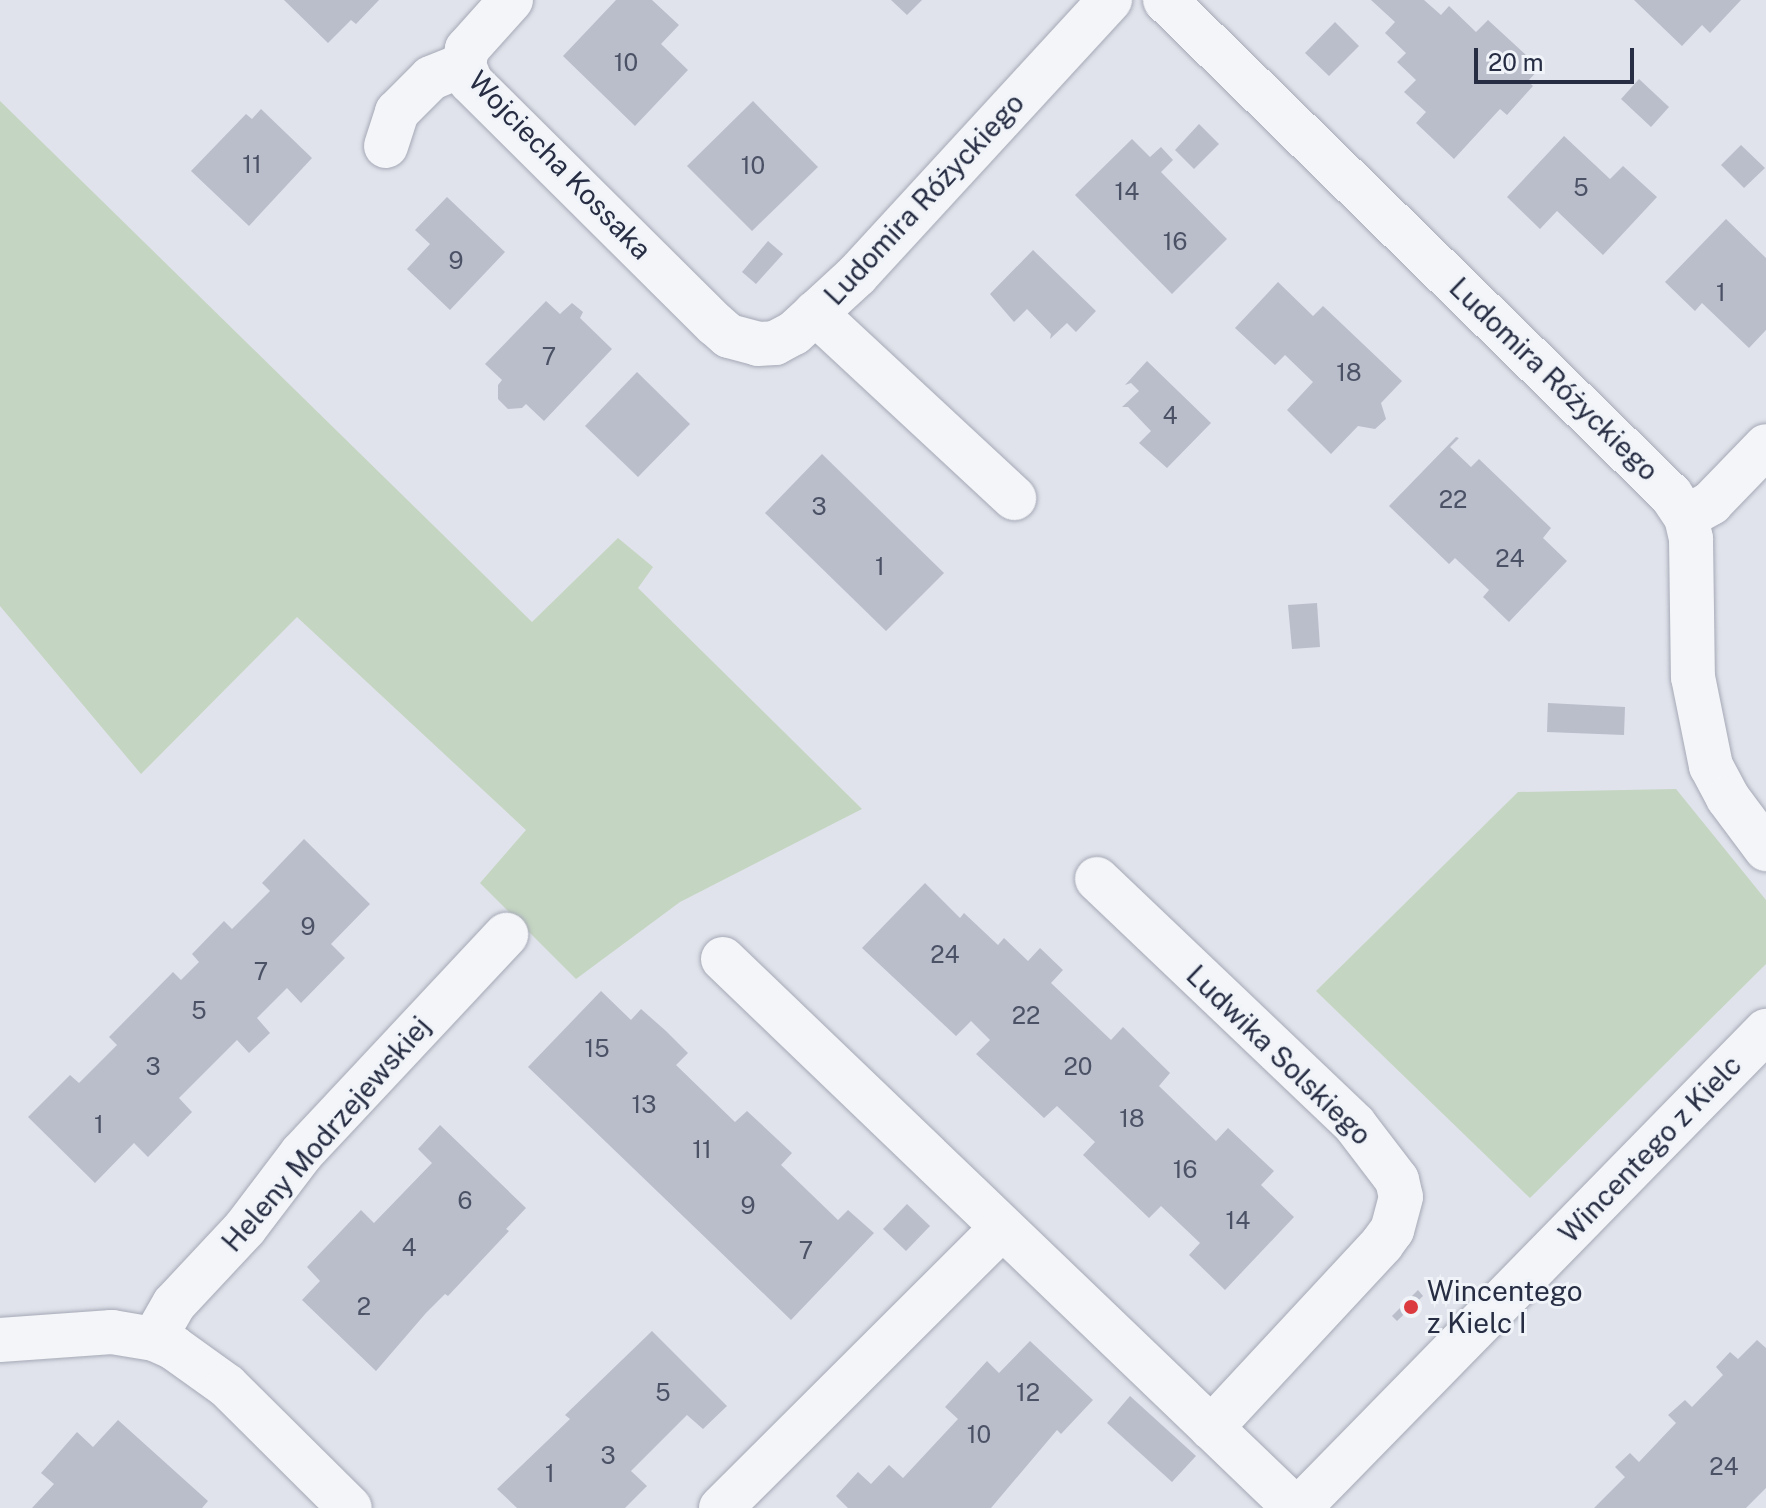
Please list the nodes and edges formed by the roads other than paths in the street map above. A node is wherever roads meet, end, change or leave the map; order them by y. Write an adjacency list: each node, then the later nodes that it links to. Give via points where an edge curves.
1 (511, 0): 4 (street, Wojciecha Kossaka, via 476,36)
2 (1110, 0): 6 (street, Ludomira Różyckiego, via 857,275)
3 (1165, 0): 10 (street, Ludomira Różyckiego, via 1647,468)
4 (464, 65): 5 (street, via 431,78 397,112); 7 (street, Wojciecha Kossaka, via 471,82)
5 (386, 146)
6 (815, 313): 7 (street, Ludomira Różyckiego, via 775,343 743,342); 9 (street)
7 (715, 324)
8 (1766, 446): 10 (street, via 1711,503)
9 (1014, 498)
10 (1686, 517): 11 (street, via 1699,719 1711,766)
11 (1766, 849)
12 (1097, 879): 19 (street, Ludwika Solskiego, via 1355,1125 1388,1167 1401,1197 1392,1230 1382,1244)
13 (506, 935): 17 (street, Heleny Modrzejewskiej, via 302,1153 245,1228 174,1304)
14 (723, 959): 16 (street)
15 (1766, 1031): 22 (street, Wincentego z Kielc)
16 (1001, 1229): 19 (street); 21 (street)
17 (154, 1339): 18 (street, via 112,1332); 20 (street, via 198,1362 227,1386)
18 (0, 1340)
19 (1211, 1428): 22 (street)
20 (350, 1508)
21 (721, 1508)
22 (1297, 1508)

